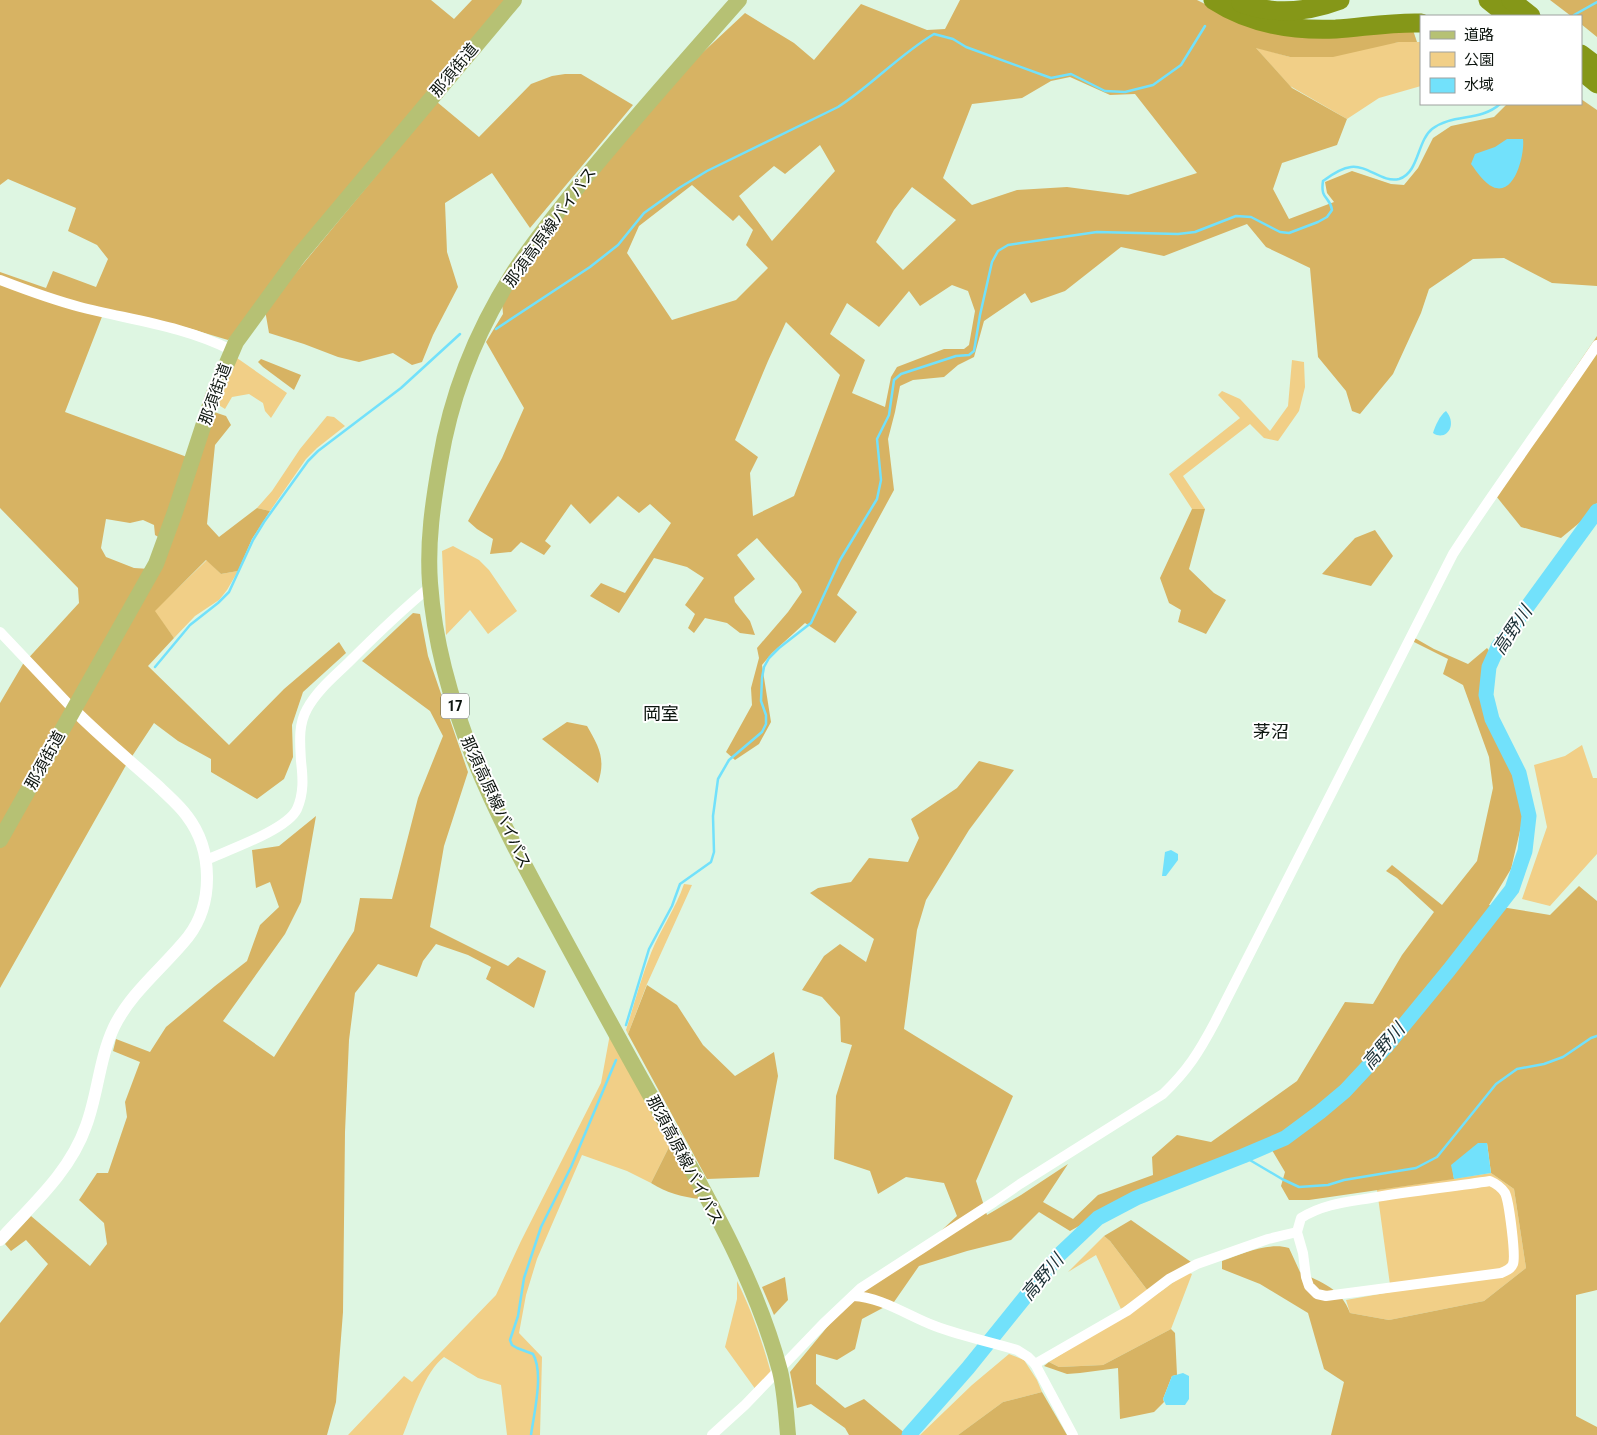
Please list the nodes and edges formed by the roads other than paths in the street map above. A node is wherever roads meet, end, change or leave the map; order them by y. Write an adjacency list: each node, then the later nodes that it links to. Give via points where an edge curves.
1 (514, 0): 21 (main road, 那須街道, via 298,257)
2 (739, 0): 22 (main road, 那須高原線バイパス / 17, via 566,201 512,275 477,337 449,417 441,454 431,523)
3 (1213, 0): 12 (highway, via 1251,18 1290,28 1336,29)
4 (1232, 0): 7 (highway, via 1287,11 1314,8)
5 (1260, 0): 6 (highway)
6 (1308, 0)
7 (1340, 0)
8 (1488, 0): 10 (highway)
9 (1513, 0): 11 (highway)
10 (1507, 15)
11 (1531, 15)
12 (1420, 23)
13 (1582, 55): 14 (highway)
14 (1597, 66)
15 (1582, 73): 16 (highway)
16 (1597, 84)
17 (1582, 88): 18 (highway)
18 (1597, 98)
19 (0, 280): 21 (street, via 79,307 181,330)
20 (1597, 345): 29 (street, via 1453,554 1259,938 1195,1058 1179,1079 1163,1094 885,1271)
21 (231, 350): 24 (main road, 那須街道, via 156,564)
22 (430, 586): 26 (street, via 329,682 306,709 299,741 303,783 296,811 274,829); 31 (main road, 那須高原線バイパス / 17, via 447,680 484,784 742,1268)
23 (0, 632): 24 (street)
24 (74, 710): 25 (main road, 那須街道); 26 (street, via 188,816)
25 (0, 840)
26 (206, 860): 28 (street, via 206,894 200,917 188,937 134,997 114,1027 102,1059 87,1123 74,1153)
27 (1297, 1232): 27 (street, via 1302,1218 1323,1206 1490,1181 1498,1184 1507,1198 1514,1263 1502,1273 1326,1296 1317,1294 1310,1286); 30 (street, via 1197,1264 1169,1279 1127,1311)
28 (0, 1240)
29 (852, 1296): 30 (street, via 864,1296 923,1321 1017,1350); 31 (street)
30 (1035, 1364): 34 (street)
31 (780, 1370): 32 (street); 33 (main road, 那須高原線バイパス / 17)
32 (712, 1435)
33 (788, 1435)
34 (1073, 1435)

